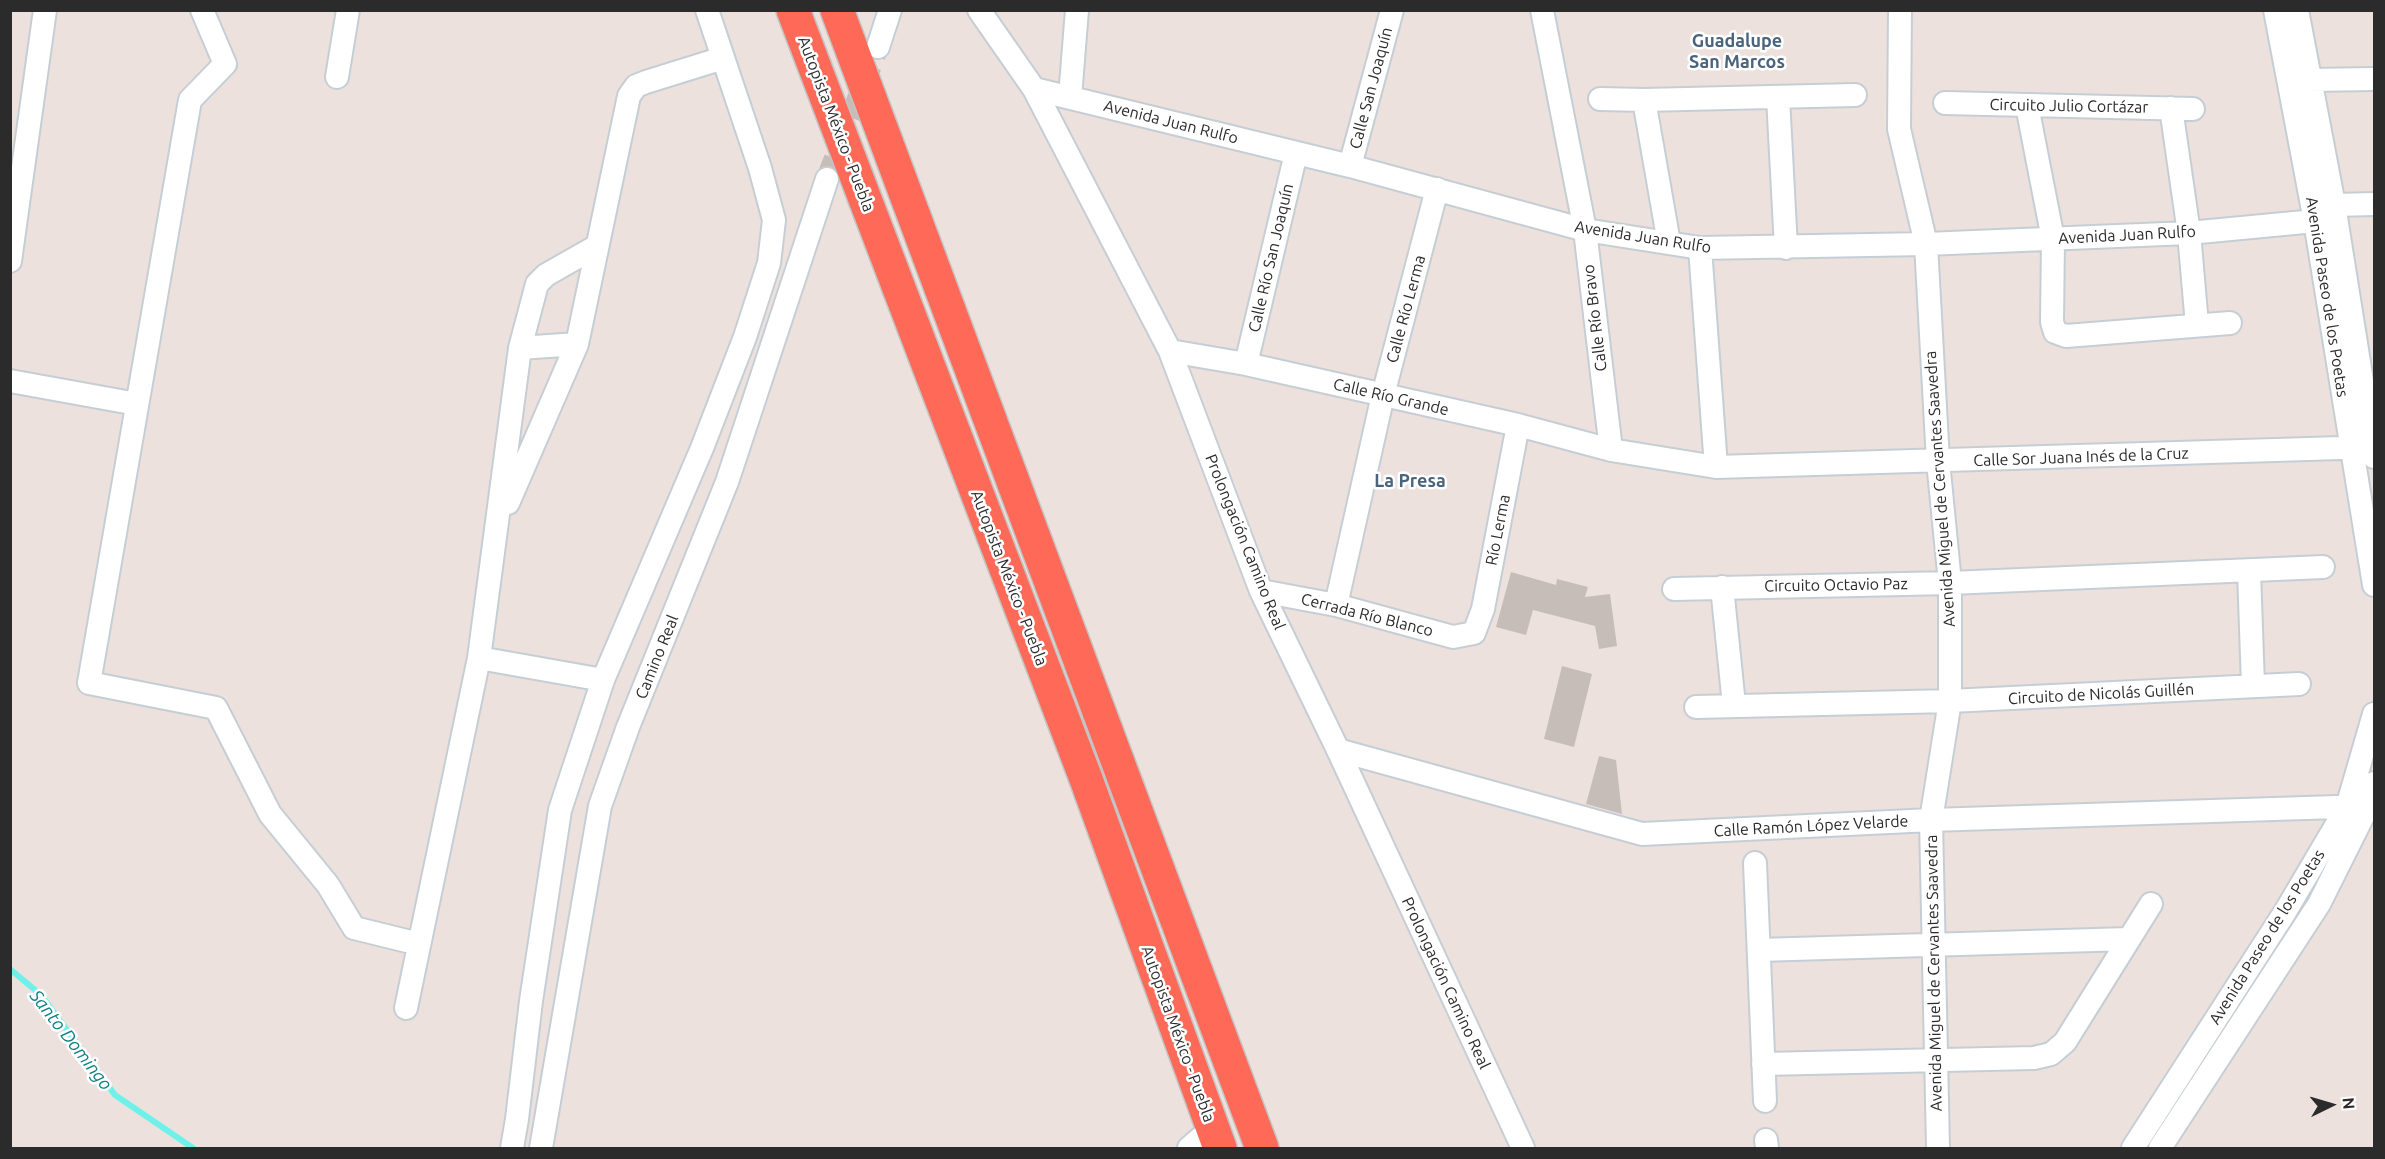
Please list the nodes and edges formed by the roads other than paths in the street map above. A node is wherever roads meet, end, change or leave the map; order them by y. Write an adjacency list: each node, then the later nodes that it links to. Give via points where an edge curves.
1 (45, 10): 45 (street)
2 (202, 10): 55 (street, via 225,64 190,100)
3 (348, 10): 17 (street)
4 (706, 10): 16 (street)
5 (793, 10): 93 (highway, Autopista México - Puebla, via 1086,779)
6 (837, 10): 96 (highway)
7 (890, 10): 15 (street)
8 (979, 10): 20 (street, Prolongación Camino Real)
9 (1077, 10): 22 (street)
10 (1392, 10): 31 (street, Calle San Joaquín)
11 (1900, 10): 41 (street, Avenida Miguel de Cervantes Saavedra, via 1899,129)
12 (2275, 10): 36 (street, Avenida Paseo de los Poetas)
13 (2298, 10): 19 (street, Avenida Paseo de los Poetas)
14 (1540, 11): 37 (street, Calle Río Bravo)
15 (878, 47)
16 (723, 58): 42 (street, via 636,86 629,96); 72 (street, via 774,220 769,263 702,448)
17 (337, 78)
18 (2374, 79): 19 (street)
19 (2309, 80): 35 (street, Avenida Paseo de los Poetas)
20 (1034, 89): 22 (street, Avenida Juan Rulfo); 51 (street, Prolongación Camino Real)
21 (1855, 94): 23 (street)
22 (1070, 97): 30 (street, Avenida Juan Rulfo)
23 (1779, 97): 25 (street); 44 (street)
24 (1600, 99): 25 (street)
25 (1644, 100): 40 (street)
26 (1945, 103): 27 (street, Circuito Julio Cortázar)
27 (2027, 106): 28 (street, Circuito Julio Cortázar); 39 (street)
28 (2171, 108): 29 (street, Circuito Julio Cortázar); 38 (street)
29 (2193, 109)
30 (1296, 153): 31 (street, Avenida Juan Rulfo); 52 (street, Calle Río San Joaquín)
31 (1350, 166): 33 (street, Avenida Juan Rulfo)
32 (827, 179): 95 (street, Camino Real, via 727,482 600,806)
33 (1437, 189): 37 (street, Avenida Juan Rulfo); 54 (street, Calle Río Lerma)
34 (2374, 204): 35 (street)
35 (2334, 205): 36 (street); 47 (street, Avenida Paseo de los Poetas)
36 (2315, 221): 38 (street, Avenida Juan Rulfo); 58 (street, Avenida Paseo de los Poetas)
37 (1585, 230): 40 (street, Avenida Juan Rulfo); 57 (street, Calle Río Bravo)
38 (2189, 233): 39 (street, Avenida Juan Rulfo); 48 (street)
39 (2053, 239): 41 (street, Avenida Juan Rulfo); 48 (street, via 2055,332 2066,336)
40 (1669, 243): 43 (street, Avenida Juan Rulfo)
41 (1926, 244): 44 (street, Avenida Juan Rulfo); 59 (street, Avenida Miguel de Cervantes Saavedra)
42 (597, 246): 49 (street); 50 (street, via 537,284)
43 (1700, 248): 44 (street, Avenida Juan Rulfo); 60 (street)
44 (1786, 248)
45 (10, 261)
46 (2230, 323): 48 (street)
47 (2364, 325): 58 (street, Avenida Paseo de los Poetas)
48 (2197, 326)
49 (577, 344): 50 (street); 61 (street)
50 (520, 348): 61 (street)
51 (1170, 351): 52 (street, Calle Río Grande); 68 (street, Prolongación Camino Real)
52 (1246, 363): 54 (street, Calle Río Grande)
53 (10, 381): 55 (street)
54 (1383, 395): 56 (street, Calle Río Grande); 69 (street, Calle Río Lerma)
55 (137, 404): 86 (street, via 89,683 216,708 270,814 328,885 354,928)
56 (1518, 425): 57 (street, Calle Río Grande); 70 (street, Río Lerma, via 1483,609)
57 (1611, 450): 60 (street, Calle Sor Juana Inés de la Cruz)
58 (2368, 450): 59 (street, Calle Sor Juana Inés de la Cruz); 65 (street, Avenida Paseo de los Poetas)
59 (1938, 461): 60 (street, Calle Sor Juana Inés de la Cruz); 64 (street, Avenida Miguel de Cervantes Saavedra)
60 (1716, 467)
61 (497, 529): 71 (street)
62 (2323, 567): 63 (street)
63 (2249, 571): 64 (street); 74 (street)
64 (1950, 583): 66 (street, Circuito Octavio Paz); 75 (street, Avenida Miguel de Cervantes Saavedra)
65 (2374, 585)
66 (1722, 587): 67 (street, Circuito Octavio Paz); 76 (street)
67 (1674, 589)
68 (1261, 591): 69 (street, Cerrada Río Blanco); 79 (street, Prolongación Camino Real)
69 (1336, 605): 70 (street, Cerrada Río Blanco, via 1453,637)
70 (1474, 633)
71 (479, 658): 72 (street); 86 (street)
72 (603, 680): 94 (street, via 560,810)
73 (2299, 684): 74 (street, Circuito de Nicolás Guillén)
74 (2253, 686): 75 (street, Circuito de Nicolás Guillén)
75 (1950, 701): 76 (street); 82 (street, Avenida Miguel de Cervantes Saavedra)
76 (1734, 705): 77 (street)
77 (1696, 707)
78 (2374, 714): 81 (street, Avenida Paseo de los Poetas)
79 (1338, 750): 82 (street, Calle Ramón López Velarde, via 1642,834); 97 (street, Prolongación Camino Real)
80 (2374, 783): 81 (street, Avenida Paseo de los Poetas)
81 (2357, 807): 82 (street, Calle Ramón López Velarde); 99 (street, Avenida Paseo de los Poetas); 100 (street, Avenida Paseo de los Poetas, via 2319,904)
82 (1930, 820): 87 (street, Avenida Miguel de Cervantes Saavedra)
83 (1755, 863): 88 (street)
84 (2151, 904): 85 (street)
85 (2128, 939): 87 (street); 90 (street, via 2065,1042 2051,1054 2034,1058)
86 (419, 944): 89 (street)
87 (1934, 946): 88 (street); 90 (street, Avenida Miguel de Cervantes Saavedra)
88 (1759, 950): 91 (street)
89 (405, 1008)
90 (1935, 1060): 91 (street); 98 (street, Avenida Miguel de Cervantes Saavedra)
91 (1763, 1064): 92 (street)
92 (1765, 1101)
93 (1207, 1142)
94 (512, 1149)
95 (541, 1149)
96 (1262, 1149)
97 (1522, 1149)
98 (1938, 1149)
99 (2133, 1149)
100 (2160, 1149)

